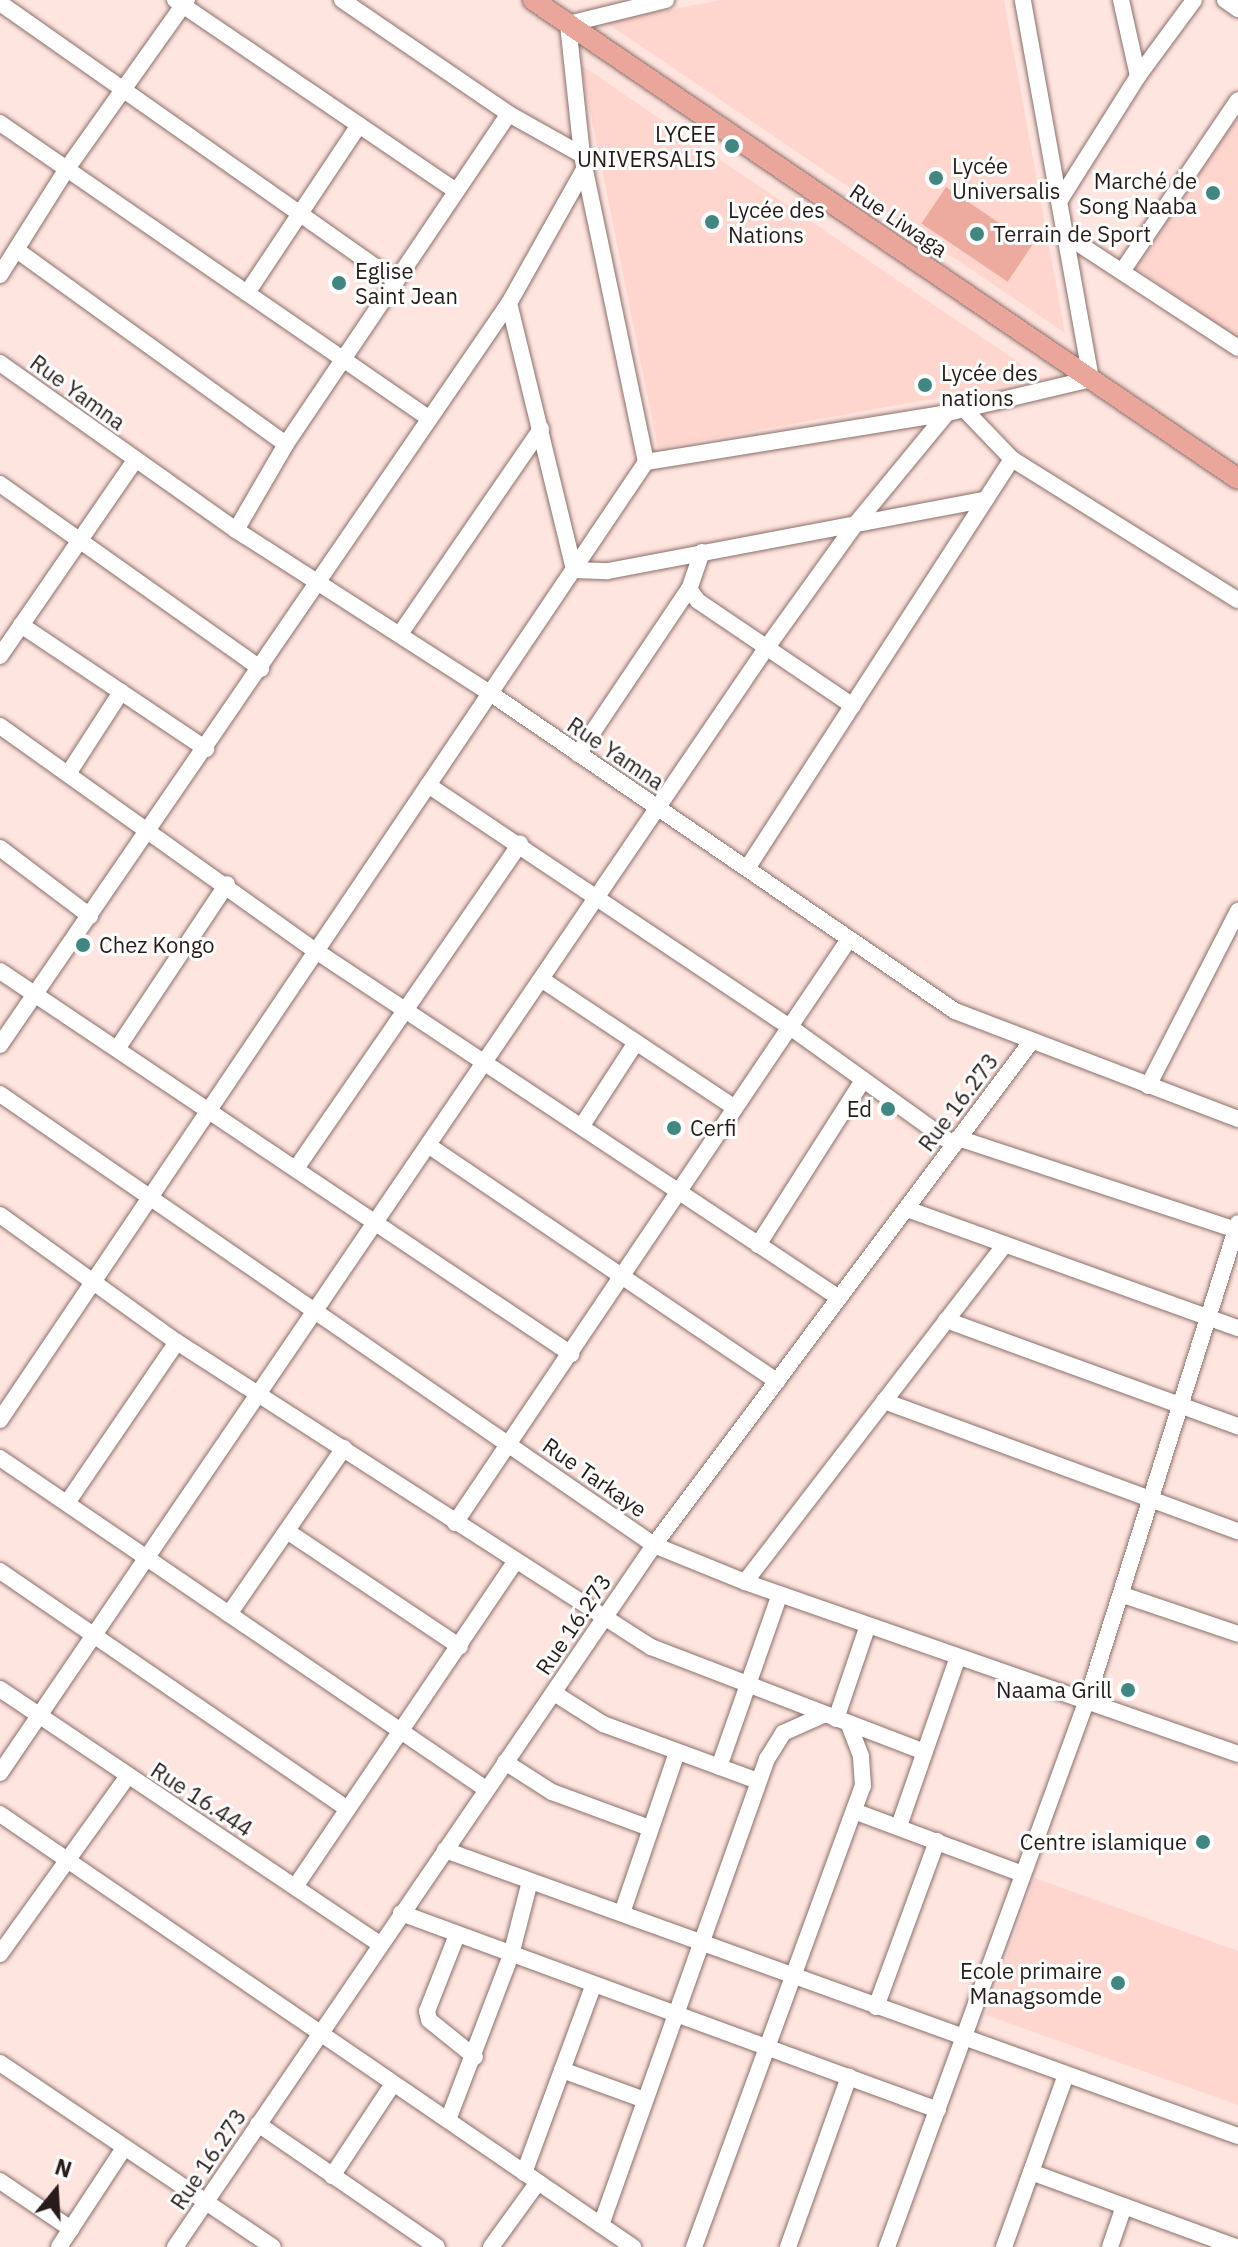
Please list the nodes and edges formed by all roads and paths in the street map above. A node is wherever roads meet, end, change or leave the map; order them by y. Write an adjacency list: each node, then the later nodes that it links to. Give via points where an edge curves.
1 (342, 0): 15 (street)
2 (533, 0): 11 (main road, Rue Liwaga)
3 (666, 0): 11 (street)
4 (1023, 0): 21 (street)
5 (1121, 0): 12 (street)
6 (1194, 0): 12 (street)
7 (1225, 0): 10 (street)
8 (181, 2): 13 (street); 17 (street)
9 (0, 3): 13 (street)
10 (1238, 9)
11 (568, 24): 18 (street); 33 (main road, Rue Liwaga)
12 (1138, 76): 21 (street)
13 (126, 88): 19 (street); 22 (street)
14 (1238, 100): 25 (street)
15 (509, 114): 18 (street); 20 (street)
16 (0, 123): 19 (street)
17 (359, 125): 20 (street); 22 (street)
18 (584, 160): 29 (street); 40 (street)
19 (66, 170): 24 (street); 28 (street)
20 (456, 191): 27 (street)
21 (1060, 200): 23 (street)
22 (300, 213): 27 (street); 28 (street)
23 (1067, 236): 25 (street); 33 (street)
24 (18, 251): 26 (street); 37 (street)
25 (1123, 270): 30 (street)
26 (0, 275)
27 (396, 281): 31 (street)
28 (247, 293): 31 (street)
29 (509, 303): 35 (street); 36 (street)
30 (1238, 348)
31 (343, 358): 35 (street); 37 (street)
32 (0, 363): 39 (street, Rue Yamna)
33 (1091, 379): 34 (street); 41 (main road, Rue Liwaga)
34 (956, 411): 38 (street); 40 (street); 44 (street)
35 (427, 417): 49 (street)
36 (541, 429): 48 (street); 53 (street)
37 (286, 444): 45 (street)
38 (1012, 459): 43 (street); 51 (street)
39 (135, 460): 45 (street, Rue Yamna); 46 (street)
40 (646, 462): 48 (street)
41 (1238, 479)
42 (0, 484): 46 (street)
43 (985, 500): 44 (street); 59 (street)
44 (854, 526): 47 (street); 54 (street)
45 (236, 530): 49 (street, Rue Yamna)
46 (80, 541): 52 (street); 56 (street)
47 (702, 552): 48 (street, via 608,571); 50 (street)
48 (574, 570): 58 (street)
49 (318, 581): 53 (street, Rue Yamna); 56 (street)
50 (689, 589): 54 (street, via 707,610); 62 (street)
51 (1238, 600)
52 (21, 625): 55 (street); 57 (street)
53 (400, 634): 58 (street, Rue Yamna)
54 (765, 650): 59 (street); 65 (street)
55 (0, 656)
56 (261, 669): 61 (street)
57 (121, 692): 61 (street); 63 (street)
58 (490, 693): 62 (street, Rue Yamna); 64 (street)
59 (853, 706): 69 (street)
60 (0, 726): 63 (street)
61 (206, 749): 66 (street)
62 (578, 754): 65 (street, Rue Yamna)
63 (68, 774): 66 (street)
64 (428, 785): 67 (street); 75 (street)
65 (661, 809): 69 (street, Rue Yamna); 71 (street)
66 (151, 831): 70 (street); 73 (street)
67 (520, 844): 71 (street); 79 (street)
68 (0, 848): 73 (street)
69 (748, 867): 74 (street, Rue Yamna)
70 (227, 884): 75 (street); 84 (street)
71 (597, 896): 77 (street); 80 (street)
72 (1238, 911): 87 (street)
73 (90, 916): 78 (street)
74 (847, 942): 80 (street); 81 (street, Rue Yamna, via 955,1011)
75 (316, 951): 79 (street); 90 (street)
76 (0, 971): 78 (street)
77 (541, 979): 82 (street); 85 (street)
78 (35, 995): 83 (street); 84 (street)
79 (405, 1011): 85 (street); 95 (street)
80 (790, 1027): 86 (street); 89 (street)
81 (1031, 1042): 87 (street, Rue Yamna); 93 (street, Rue 16.273)
82 (635, 1044): 89 (street); 92 (street)
83 (0, 1045)
84 (117, 1049): 90 (street)
85 (486, 1060): 92 (street); 94 (street)
86 (863, 1080): 93 (street); 103 (street)
87 (1148, 1086): 91 (street, Rue Yamna)
88 (0, 1094): 97 (street, Rue Tarkaye)
89 (734, 1107): 96 (street)
90 (209, 1111): 95 (street); 97 (street)
91 (1238, 1119)
92 (583, 1124): 96 (street)
93 (956, 1141): 98 (street, Rue 16.273); 101 (street)
94 (431, 1147): 100 (street); 104 (street)
95 (297, 1167): 100 (street)
96 (681, 1194): 103 (street); 104 (street)
97 (150, 1197): 105 (street); 107 (street, Rue Tarkaye)
98 (907, 1209): 102 (street); 106 (street, Rue 16.273)
99 (0, 1215): 105 (street)
100 (377, 1224): 107 (street); 112 (street)
101 (1237, 1227): 108 (street)
102 (1005, 1244): 108 (street); 109 (street)
103 (758, 1245): 106 (street)
104 (623, 1277): 112 (street); 113 (street)
105 (93, 1282): 111 (street); 117 (street)
106 (839, 1298): 113 (street, Rue 16.273)
107 (317, 1312): 114 (street); 119 (street, Rue Tarkaye)
108 (1209, 1317): 110 (street); 116 (street)
109 (946, 1320): 115 (street); 116 (street)
110 (1238, 1328)
111 (177, 1342): 114 (street); 123 (street)
112 (571, 1354): 119 (street)
113 (777, 1381): 127 (street, Rue 16.273)
114 (260, 1392): 120 (street); 128 (street)
115 (884, 1401): 122 (street); 131 (street)
116 (1181, 1405): 118 (street); 122 (street)
117 (0, 1420)
118 (1238, 1426)
119 (509, 1445): 124 (street); 127 (street, Rue Tarkaye)
120 (344, 1448): 124 (street); 125 (street)
121 (0, 1458): 123 (street)
122 (1152, 1500): 126 (street); 133 (street)
123 (67, 1503): 128 (street)
124 (455, 1523): 129 (street)
125 (287, 1531): 134 (street); 139 (street)
126 (1238, 1531)
127 (654, 1545): 131 (street, Rue Tarkaye); 135 (street, Rue 16.273)
128 (150, 1560): 134 (street); 138 (street)
129 (515, 1562): 135 (street); 139 (street)
130 (0, 1571): 138 (street)
131 (745, 1582): 132 (street, Rue Tarkaye)
132 (780, 1594): 136 (street, Rue Tarkaye); 141 (street)
133 (1123, 1595): 137 (street); 144 (street)
134 (229, 1614): 147 (street)
135 (604, 1619): 141 (street, via 651,1647); 143 (street, Rue 16.273)
136 (868, 1625): 140 (street, Rue Tarkaye); 146 (street)
137 (1238, 1634)
138 (96, 1638): 145 (street); 157 (street)
139 (460, 1647): 147 (street)
140 (958, 1657): 144 (street, Rue Tarkaye); 149 (street)
141 (748, 1688): 146 (street); 152 (street)
142 (0, 1689): 145 (street, Rue 16.444)
143 (554, 1693): 148 (street, via 603,1724); 151 (street, Rue 16.273)
144 (1087, 1700): 150 (street, Rue Tarkaye); 165 (street)
145 (40, 1717): 153 (street); 154 (street, Rue 16.444)
146 (836, 1719): 149 (street); 155 (street, via 783,1733); 158 (street, via 864,1777)
147 (401, 1734): 156 (street); 157 (street)
148 (677, 1752): 152 (street); 161 (street)
149 (925, 1752): 160 (street)
150 (1238, 1754)
151 (505, 1762): 156 (street, Rue 16.273); 161 (street, via 558,1795)
152 (719, 1767): 155 (street)
153 (0, 1773)
154 (128, 1776): 164 (street); 167 (street, Rue 16.444)
155 (758, 1781): 171 (street)
156 (486, 1789): 163 (street, Rue 16.273)
157 (347, 1809): 167 (street)
158 (854, 1811): 160 (street); 175 (street)
159 (0, 1814): 164 (street)
160 (899, 1826): 162 (street)
161 (650, 1828): 169 (street)
162 (937, 1841): 165 (street); 177 (street)
163 (445, 1850): 166 (street); 168 (street, Rue 16.273)
164 (67, 1860): 173 (street); 179 (street)
165 (1020, 1873): 180 (street)
166 (530, 1881): 169 (street); 174 (street)
167 (295, 1887): 172 (street, Rue 16.444)
168 (401, 1913): 170 (street); 172 (street, Rue 16.273)
169 (622, 1913): 171 (street)
170 (457, 1935): 174 (street); 182 (street, via 427,2011 429,2020)
171 (702, 1943): 175 (street); 178 (street)
172 (380, 1944): 179 (street, Rue 16.273)
173 (0, 1954)
174 (511, 1955): 176 (street); 182 (street)
175 (792, 1977): 177 (street); 181 (street)
176 (593, 1986): 178 (street); 184 (street)
177 (876, 2007): 180 (street)
178 (675, 2015): 181 (street); 188 (street)
179 (319, 2034): 187 (street); 191 (street, Rue 16.273)
180 (964, 2038): 185 (street); 189 (street)
181 (767, 2048): 186 (street); 209 (street)
182 (475, 2057): 190 (street)
183 (0, 2063): 193 (street)
184 (562, 2070): 188 (street); 196 (street)
185 (1066, 2075): 192 (street); 194 (street)
186 (849, 2077): 189 (street); 210 (street)
187 (393, 2084): 190 (street); 195 (street)
188 (645, 2100): 200 (street)
189 (938, 2110): 211 (street)
190 (448, 2120): 196 (street)
191 (258, 2124): 195 (street); 198 (street, Rue 16.273)
192 (1238, 2136)
193 (124, 2148): 198 (street); 201 (street)
194 (1031, 2172): 199 (street); 212 (street)
195 (332, 2176): 207 (street)
196 (531, 2178): 200 (street); 208 (street)
197 (0, 2181): 201 (street)
198 (206, 2201): 205 (street, Rue 16.273); 206 (street)
199 (1124, 2206): 203 (street); 213 (street)
200 (601, 2225): 202 (street)
201 (71, 2229): 204 (street)
202 (622, 2244)
203 (1226, 2245)
204 (59, 2247)
205 (175, 2247)
206 (273, 2247)
207 (437, 2247)
208 (491, 2247)
209 (694, 2247)
210 (788, 2247)
211 (887, 2247)
212 (1004, 2247)
213 (1110, 2247)

